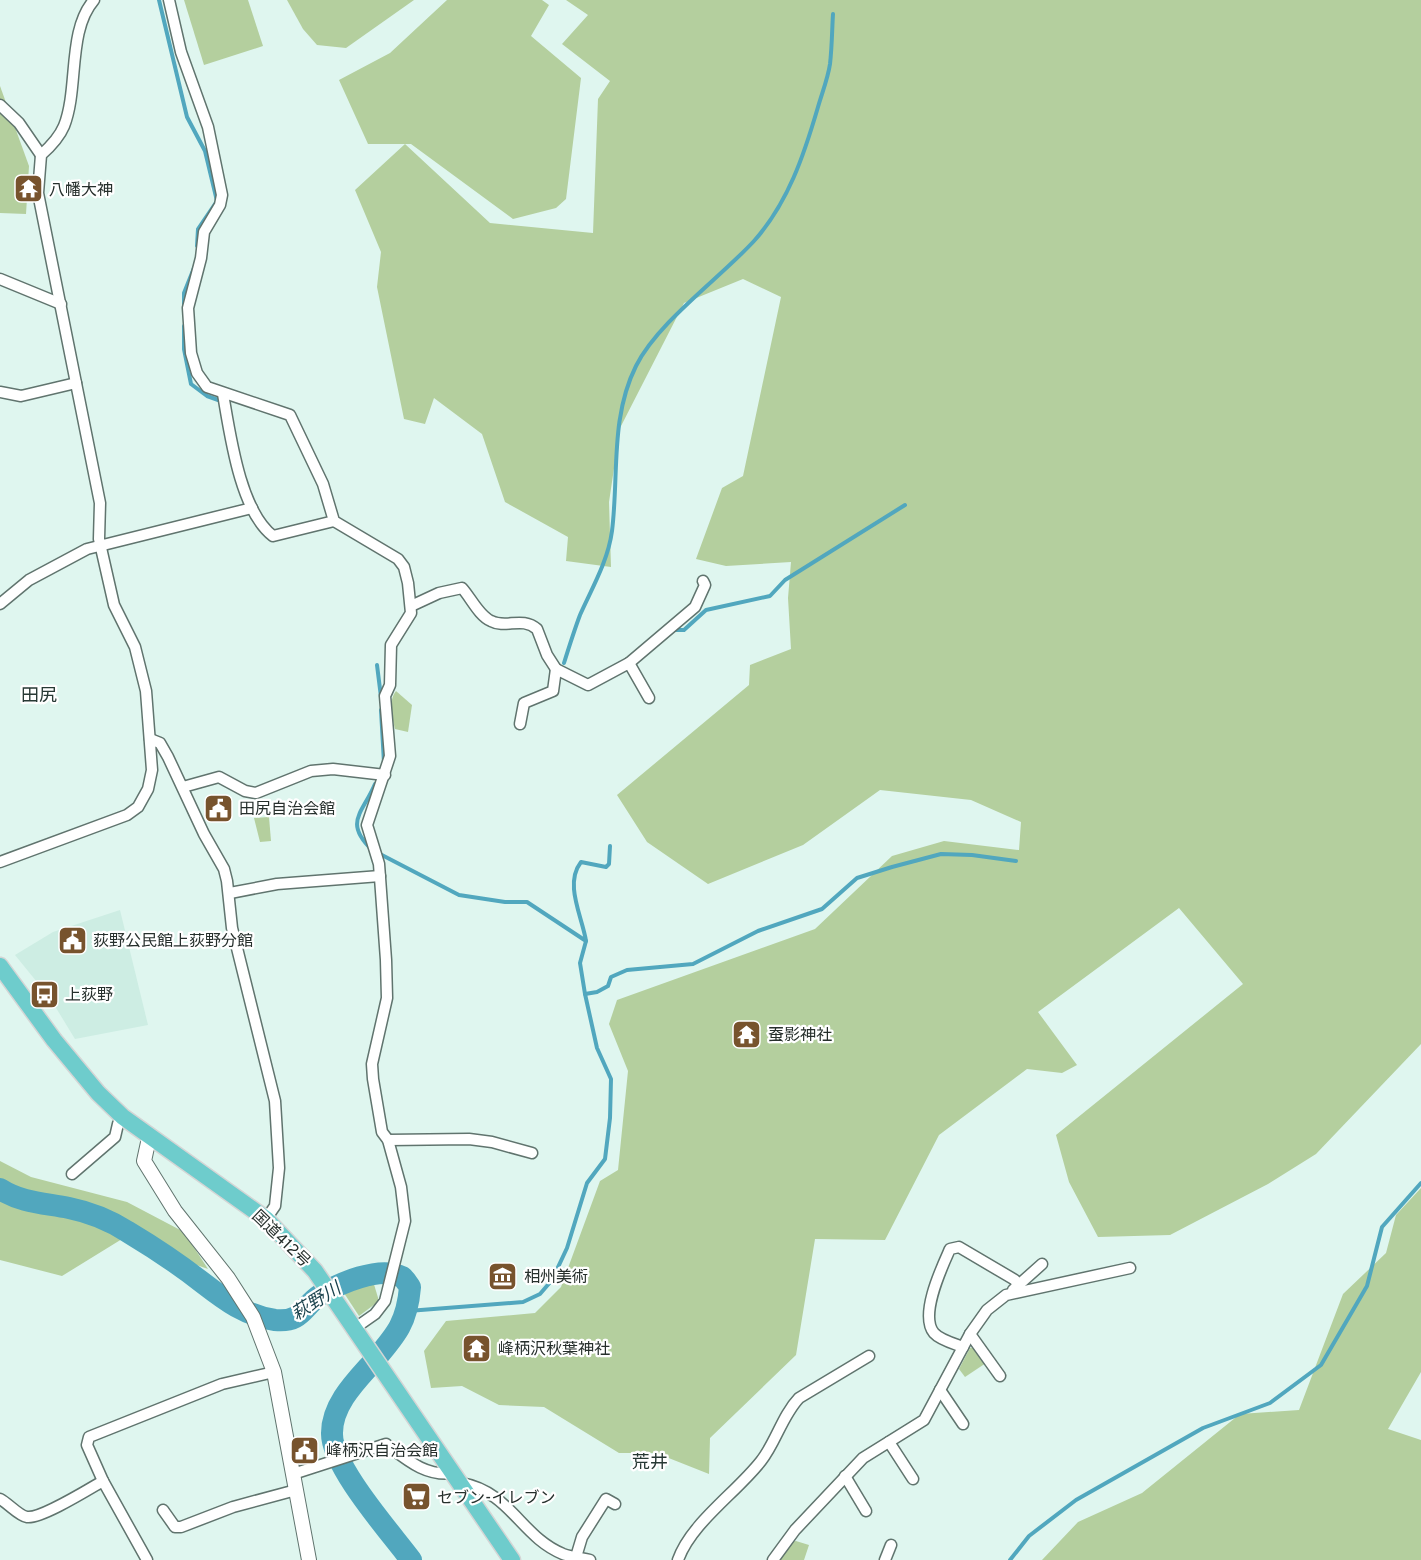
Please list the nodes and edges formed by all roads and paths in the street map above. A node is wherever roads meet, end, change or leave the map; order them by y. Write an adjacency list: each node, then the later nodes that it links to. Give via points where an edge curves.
1 (94, 0): 4 (street, via 79,28 64,127)
2 (169, 0): 9 (street, via 181,52 208,127 222,195 204,232 191,291 191,353 197,373 207,387)
3 (0, 105): 4 (street, via 20,123)
4 (41, 155): 6 (street, via 38,193)
5 (0, 279): 6 (street)
6 (61, 304): 7 (street)
7 (76, 383): 8 (street, via 21,396); 12 (street, via 100,503)
8 (0, 392)
9 (224, 395): 10 (street, via 232,443); 11 (street, via 290,415 324,484)
10 (252, 508): 11 (street, via 273,536); 12 (street)
11 (333, 521): 15 (street, via 398,559 406,575)
12 (100, 546): 14 (street, via 29,580); 20 (street, via 114,605 141,665)
13 (706, 584): 16 (street, via 695,607)
14 (0, 603)
15 (411, 606): 17 (street, via 438,593 462,588 486,619 494,623 523,621 537,628); 21 (street, via 403,630 391,645 390,685 385,696 390,756)
16 (629, 663): 17 (street, via 588,685); 18 (street)
17 (556, 669): 19 (street, via 553,691 524,703)
18 (649, 698)
19 (520, 724)
20 (150, 739): 22 (street, via 160,743); 23 (street, via 150,781 133,812)
21 (384, 775): 22 (street, via 333,769 311,771 256,793 219,777); 24 (street, via 367,825)
22 (183, 787): 25 (street, via 224,869)
23 (0, 862)
24 (380, 876): 25 (street, via 277,884); 29 (street, via 387,998 372,1064 382,1132)
25 (230, 893): 32 (street, via 237,949 275,1101 278,1179 274,1206)
26 (0, 966): 27 (highway, 国道412号, via 54,1040)
27 (123, 1117): 28 (highway, 国道412号); 31 (street, via 115,1137 88,1166)
28 (149, 1138): 32 (highway, 国道412号); 41 (street, via 144,1161 175,1211 241,1296)
29 (388, 1140): 30 (street, via 470,1139); 38 (street, via 405,1221 384,1301)
30 (532, 1154)
31 (72, 1174)
32 (266, 1219): 38 (highway, 国道412号, via 315,1270)
33 (1042, 1264): 35 (street)
34 (1130, 1268): 36 (street)
35 (1018, 1286): 36 (street); 39 (street, via 1015,1280 959,1247 950,1249 932,1288 930,1327 935,1335)
36 (1006, 1295): 37 (street, via 987,1310)
37 (970, 1334): 39 (street); 42 (street)
38 (359, 1335): 48 (highway, 国道412号)
39 (963, 1347): 43 (street)
40 (869, 1356): 63 (street, via 790,1407 761,1461 685,1543)
41 (274, 1372): 46 (street); 50 (street, via 222,1384 89,1437 87,1445)
42 (1000, 1376)
43 (940, 1390): 44 (street); 45 (street, via 924,1420)
44 (963, 1424)
45 (889, 1442): 47 (street, via 863,1458); 49 (street)
46 (293, 1474): 48 (street, via 386,1444 423,1470); 51 (street)
47 (845, 1476): 55 (street); 64 (street)
48 (457, 1478): 57 (street, via 495,1496 537,1536 562,1554); 61 (highway, 国道412号)
49 (913, 1479)
50 (103, 1480): 52 (street, via 30,1517); 58 (street)
51 (296, 1490): 54 (street, via 233,1507 181,1527 175,1527); 59 (street)
52 (0, 1499)
53 (606, 1499): 57 (street, via 582,1537)
54 (163, 1510)
55 (866, 1511)
56 (891, 1545): 65 (street)
57 (576, 1557): 62 (street)
58 (147, 1560)
59 (309, 1560): 60 (street)
60 (318, 1560)
61 (512, 1560)
62 (590, 1560)
63 (678, 1560)
64 (773, 1560)
65 (885, 1560)

